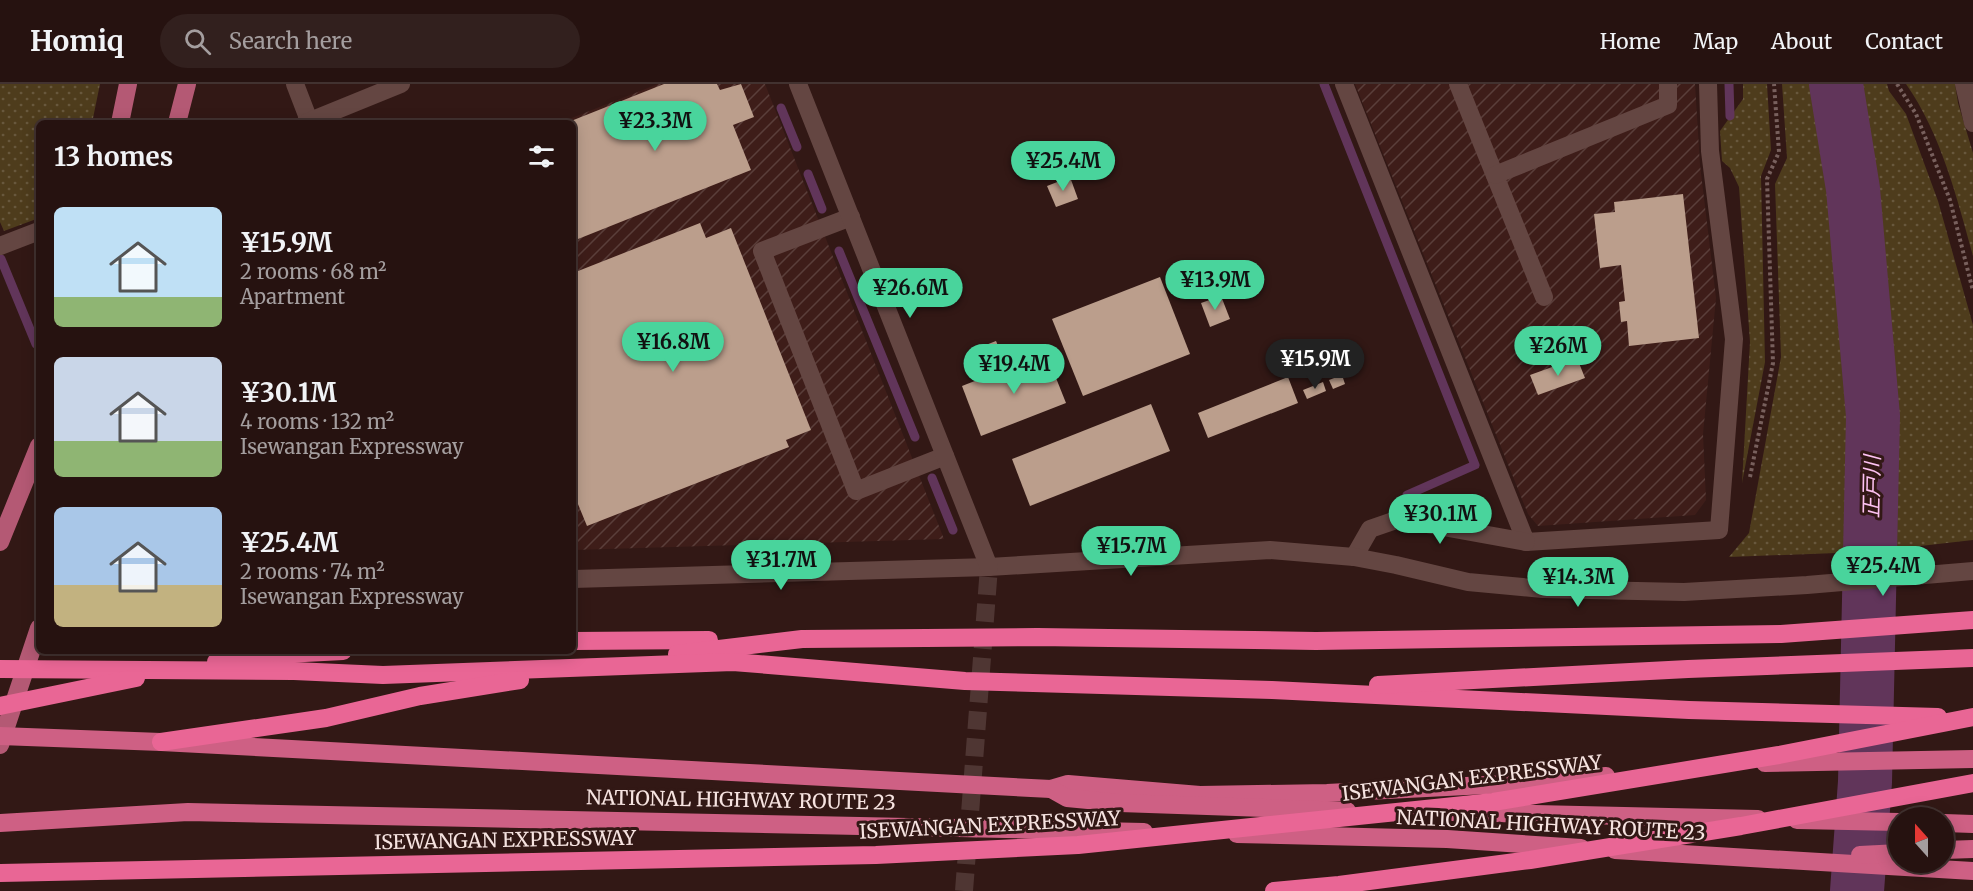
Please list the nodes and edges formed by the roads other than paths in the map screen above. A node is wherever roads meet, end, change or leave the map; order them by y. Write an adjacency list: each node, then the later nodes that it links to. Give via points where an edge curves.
1 (128, 84): 11 (main road)
2 (187, 84): 12 (main road)
3 (295, 84): 13 (street)
4 (401, 84): 14 (street)
5 (798, 84): 17 (street)
6 (1344, 84): 24 (street)
7 (1458, 84): 16 (street)
8 (1668, 84): 16 (street, via 1668,105)
9 (1708, 84): 24 (street, via 1710,151 1734,339 1719,530)
10 (1964, 84): 15 (street)
11 (121, 120)
12 (178, 120)
13 (307, 120)
14 (313, 120)
15 (1973, 123)
16 (1495, 175): 20 (street)
17 (850, 216): 22 (street); 22 (street, via 762,252 856,491)
18 (36, 232): 19 (street)
19 (0, 246)
20 (1544, 297)
21 (36, 453): 23 (main road)
22 (945, 456): 26 (street)
23 (0, 542)
24 (1526, 542): 25 (street, via 1399,519 1370,529)
25 (1354, 557): 26 (street, via 1270,550); 27 (street, via 1468,582 1543,589 1684,592)
26 (989, 567): 28 (street)
27 (1965, 572)
28 (576, 579)
29 (1973, 620): 31 (highway, via 1781,634 1316,641)
30 (36, 636): 39 (main road)
31 (802, 639): 32 (highway); 40 (highway, via 692,652 420,696 326,718)
32 (576, 641)
33 (286, 654): 37 (highway, via 206,663)
34 (1973, 658): 36 (highway)
35 (0, 669): 36 (highway, via 383,675 733,662 964,681)
36 (1272, 690): 38 (highway, via 1689,710)
37 (0, 706)
38 (1973, 718): 49 (highway, ISEWANGAN EXPRESSWAY, via 1779,755 1493,802 1078,845 876,855)
39 (1, 739): 40 (highway)
40 (161, 742): 43 (highway)
41 (1973, 759): 43 (highway, via 1774,763 1506,784 1327,793 1200,795 1068,784)
42 (1973, 783): 50 (highway, via 1530,860)
43 (1051, 789): 44 (highway, via 1067,798 1120,803)
44 (1888, 822)
45 (0, 823): 47 (highway, NATIONAL HIGHWAY ROUTE 23, via 188,812 634,820 1447,839)
46 (1888, 854): 47 (highway)
47 (1768, 860): 48 (highway)
48 (1966, 871)
49 (0, 873)
50 (1274, 891)

